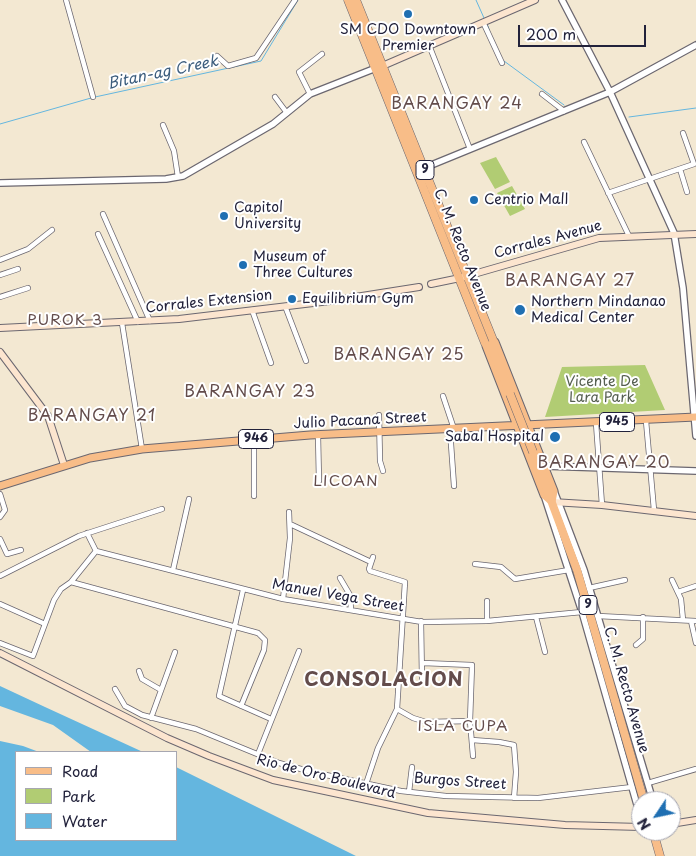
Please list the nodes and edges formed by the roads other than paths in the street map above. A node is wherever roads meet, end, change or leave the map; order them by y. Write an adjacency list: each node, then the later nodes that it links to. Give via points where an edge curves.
1 (66, 0): 18 (street)
2 (295, 0): 12 (street, via 256,58 228,66)
3 (348, 0): 14 (highway, C. M. Recto Avenue / 9)
4 (356, 0): 14 (highway, C. M. Recto Avenue / 9)
5 (534, 0): 7 (main road)
6 (562, 0): 15 (street)
7 (521, 3): 8 (main road)
8 (483, 22): 10 (main road); 13 (street)
9 (696, 45): 15 (street)
10 (429, 46): 14 (main road); 25 (street)
11 (322, 54): 16 (street, via 299,72)
12 (217, 56)
13 (502, 63)
14 (379, 67): 16 (street); 26 (highway, C. M. Recto Avenue / 9); 43 (highway, C. M. Recto Avenue / 9)
15 (610, 92): 20 (street); 29 (street)
16 (310, 94): 21 (street)
17 (542, 94): 20 (street)
18 (93, 97)
19 (275, 97): 21 (street)
20 (564, 111): 25 (street)
21 (286, 113): 28 (street)
22 (163, 125): 28 (street, via 174,151)
23 (683, 133): 27 (street, via 694,164)
24 (584, 142): 32 (street)
25 (470, 149): 26 (street)
26 (424, 168): 42 (highway, C. M. Recto Avenue / 9)
27 (680, 168): 29 (street); 31 (street)
28 (178, 177): 30 (street)
29 (649, 179): 32 (street); 36 (street)
30 (0, 183)
31 (687, 192)
32 (608, 193): 38 (street)
33 (103, 214): 50 (street)
34 (52, 230): 39 (street, via 28,249)
35 (98, 234): 51 (street)
36 (674, 234): 37 (main road, Corrales Avenue); 38 (main road, Corrales Avenue); 62 (street, via 683,288)
37 (696, 234)
38 (628, 236): 42 (main road, Corrales Avenue, via 597,238)
39 (0, 260)
40 (18, 269): 41 (street)
41 (0, 275)
42 (468, 275): 43 (main road, Corrales Avenue); 54 (highway, C. M. Recto Avenue / 9)
43 (460, 278): 44 (main road); 55 (highway, C. M. Recto Avenue / 9)
44 (431, 284)
45 (419, 287): 48 (main road, Corrales Extension)
46 (28, 288): 47 (street)
47 (0, 297)
48 (285, 306): 49 (main road, Corrales Extension); 58 (street)
49 (252, 310): 50 (main road, Corrales Extension); 59 (street)
50 (150, 321): 51 (main road, Corrales Extension)
51 (138, 322): 52 (main road, Corrales Extension)
52 (122, 323): 53 (main road, Corrales Extension); 73 (street)
53 (0, 328)
54 (494, 340): 57 (highway, C. M. Recto Avenue / 9); 67 (main road, C. M. Recto Avenue / 9)
55 (485, 343): 57 (highway, C. M. Recto Avenue / 9); 66 (main road, C. M. Recto Avenue / 9)
56 (0, 352): 75 (main road, via 48,416)
57 (494, 354): 74 (highway, C. M. Recto Avenue / 9, bridge)
58 (306, 361)
59 (271, 363)
60 (443, 396): 68 (street)
61 (379, 415): 69 (street)
62 (695, 417): 63 (main road, 945); 71 (street)
63 (646, 421): 64 (main road, 945); 78 (street)
64 (596, 423): 65 (main road, 945); 77 (street)
65 (539, 425): 67 (main road, 945); 74 (main road)
66 (517, 426): 67 (main road, Julio Pacana Street); 68 (main road, Julio Pacana Street / 946); 85 (main road, C. M. Recto Avenue / 9)
67 (528, 426): 74 (main road, C. M. Recto Avenue / 9)
68 (452, 429): 69 (main road, Julio Pacana Street / 946); 83 (street)
69 (380, 432): 70 (main road, Julio Pacana Street / 946); 80 (street)
70 (318, 435): 72 (main road, Julio Pacana Street / 946); 81 (street)
71 (696, 436)
72 (254, 439): 73 (main road, Julio Pacana Street / 946); 86 (street)
73 (142, 449): 75 (main road, Julio Pacana Street / 946)
74 (535, 450): 76 (main road, C. M. Recto Avenue / 9); 88 (highway, C. M. Recto Avenue / 9)
75 (64, 465): 82 (main road, Julio Pacana Street / 946)
76 (544, 466): 77 (street); 88 (main road, C. M. Recto Avenue / 9)
77 (599, 467): 78 (street); 89 (street)
78 (650, 469): 79 (street); 91 (street)
79 (696, 471)
80 (383, 472)
81 (319, 481)
82 (0, 486)
83 (454, 486)
84 (0, 494): 94 (street, via 5,512)
85 (544, 495): 88 (main road, C. M. Recto Avenue / 9); 102 (street)
86 (254, 496)
87 (189, 499): 101 (street)
88 (556, 502): 89 (main road); 109 (street); 153 (highway, C. M. Recto Avenue / 9, bridge)
89 (602, 505): 91 (main road)
90 (162, 509): 96 (street)
91 (654, 510): 93 (main road)
92 (289, 512): 95 (street)
93 (696, 516)
94 (0, 517)
95 (290, 524): 112 (street); 120 (street, via 372,560 370,572 405,582)
96 (87, 533): 99 (street); 103 (street)
97 (0, 539): 98 (street, via 7,554)
98 (20, 550)
99 (96, 551): 101 (street, Manuel Vega Street); 107 (street)
100 (475, 564): 102 (street, via 501,567 515,579)
101 (173, 570): 110 (street, Manuel Vega Street)
102 (569, 570): 116 (street)
103 (0, 576)
104 (340, 578): 115 (street, via 350,595)
105 (625, 580): 109 (street)
106 (672, 580): 111 (street)
107 (72, 582): 125 (street, via 61,589); 126 (street)
108 (696, 586): 111 (street)
109 (589, 588): 117 (street)
110 (243, 590): 112 (street, Manuel Vega Street); 126 (street)
111 (678, 592): 121 (street)
112 (283, 599): 115 (street, Manuel Vega Street)
113 (487, 601): 123 (street)
114 (0, 604): 125 (street)
115 (351, 610): 120 (street, Manuel Vega Street)
116 (582, 612): 118 (street, Manuel Vega Street); 151 (street)
117 (598, 616): 119 (street); 149 (street)
118 (536, 617): 123 (street, Manuel Vega Street); 132 (street)
119 (643, 617): 121 (street); 129 (street, via 643,638)
120 (403, 619): 122 (street, Manuel Vega Street); 140 (street)
121 (683, 620): 124 (street)
122 (421, 621): 123 (street, Manuel Vega Street); 134 (street)
123 (487, 621)
124 (694, 621): 128 (street)
125 (45, 624): 127 (street, via 33,656)
126 (234, 628): 139 (street, via 219,696); 139 (street, via 258,633 265,640)
127 (0, 643)
128 (696, 643)
129 (636, 646)
130 (299, 651): 142 (street)
131 (174, 652): 138 (street)
132 (546, 652)
133 (0, 653): 159 (main road, Rio de Oro Boulevard, via 167,738 273,780 428,813 548,824)
134 (423, 663): 136 (street); 143 (street, via 472,665)
135 (139, 671): 138 (street, via 142,679)
136 (422, 679)
137 (115, 689): 141 (street, Burgos Street, via 125,706)
138 (161, 690): 141 (street)
139 (241, 706): 142 (street)
140 (396, 709): 143 (street, via 426,722); 150 (street)
141 (150, 718): 145 (street, Burgos Street, via 196,730)
142 (271, 719): 145 (street)
143 (470, 721): 144 (street)
144 (472, 740): 146 (street); 156 (street, via 514,745)
145 (258, 754): 150 (street, Burgos Street, via 312,772)
146 (473, 756)
147 (412, 767): 155 (street)
148 (696, 769): 149 (street, Burgos Street)
149 (648, 783): 151 (street, Burgos Street); 154 (street)
150 (366, 784): 155 (street, Burgos Street)
151 (632, 787): 152 (street); 156 (street, Burgos Street, via 546,798)
152 (633, 791)
153 (641, 791)
154 (650, 791)
155 (409, 792): 156 (street, Burgos Street)
156 (514, 798)
157 (696, 820): 158 (main road)
158 (681, 822)
159 (631, 827)
160 (656, 841): 161 (highway)
161 (660, 856)

